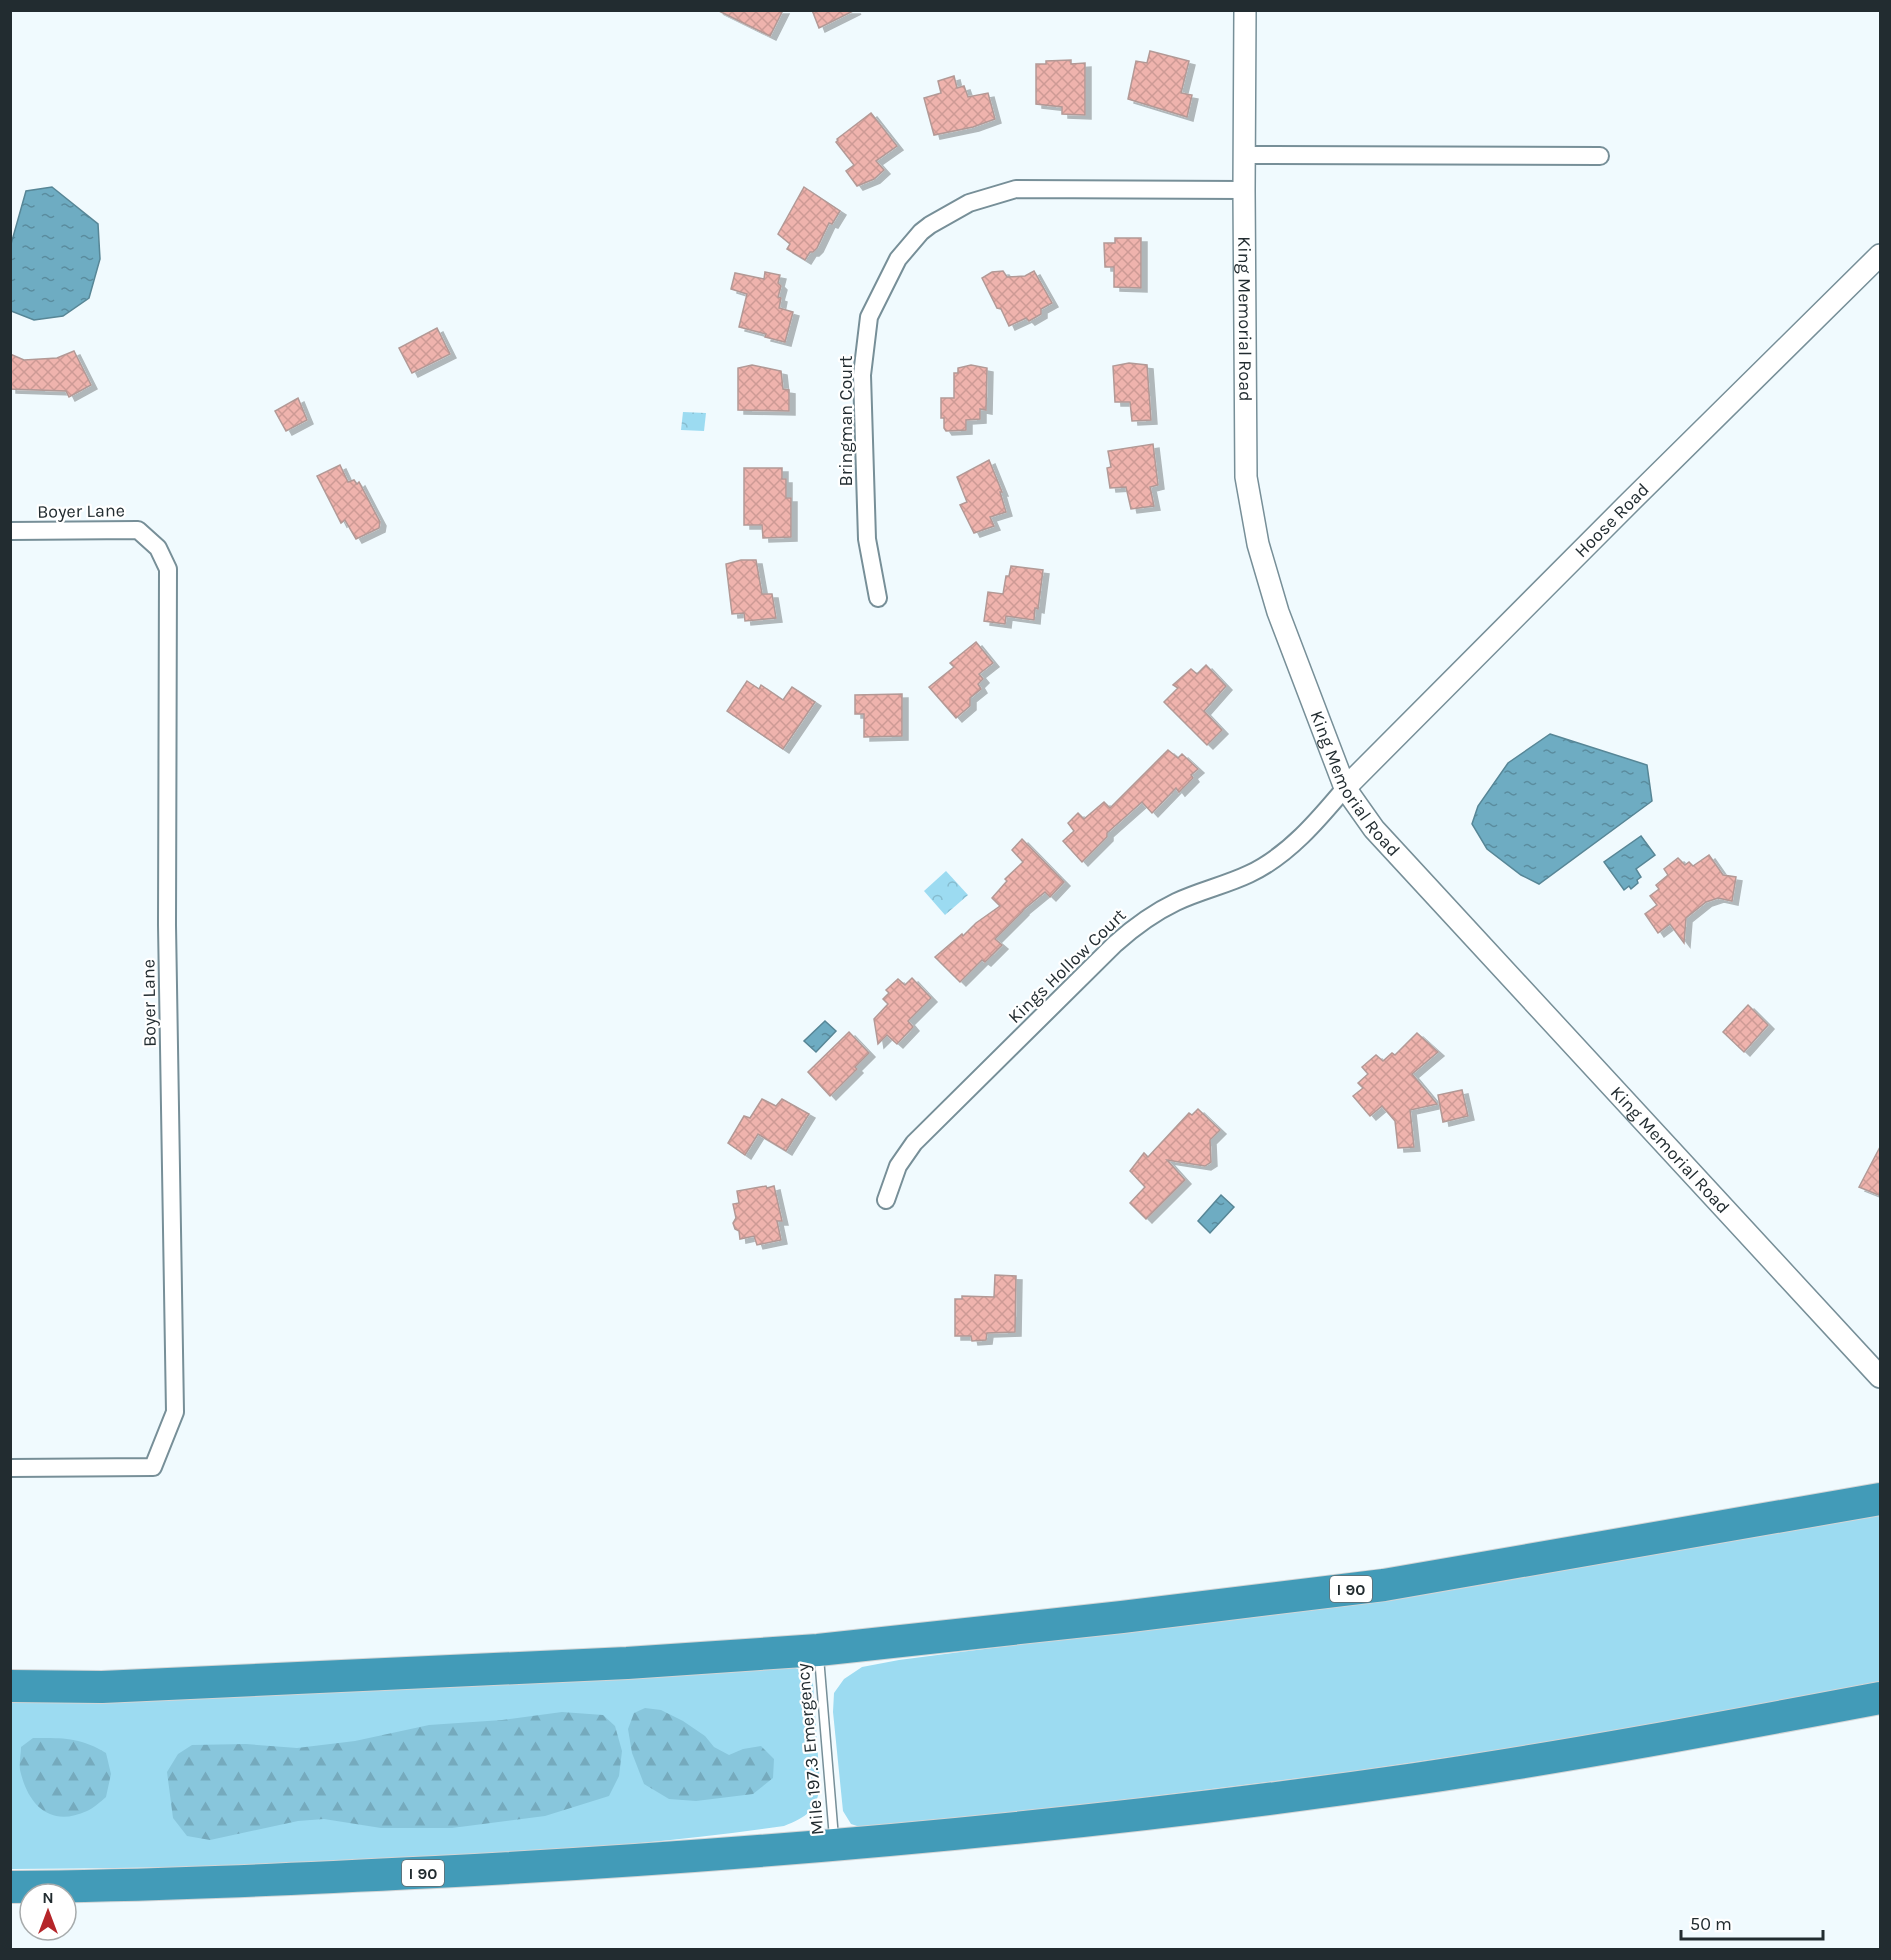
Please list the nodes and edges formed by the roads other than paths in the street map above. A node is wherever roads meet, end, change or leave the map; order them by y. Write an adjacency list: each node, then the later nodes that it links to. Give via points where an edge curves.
1 (1245, 10): 2 (street, King Memorial Road)
2 (1244, 155): 3 (street); 4 (street, King Memorial Road)
3 (1600, 156)
4 (1244, 190): 7 (street, Bringman Court, via 1016,189 969,203 921,232 898,259 868,317 862,375 867,539); 8 (street, King Memorial Road, via 1246,477 1258,544 1278,612)
5 (1881, 255): 8 (street, Hoose Road)
6 (10, 531): 11 (street, Boyer Lane, via 138,530 158,548 168,569 167,925 175,1412 153,1467)
7 (878, 598)
8 (1345, 788): 9 (street, Kings Hollow Court, via 1278,856 1251,874 1175,902 1139,922 914,1143 898,1166); 10 (street, King Memorial Road, via 1382,837)
9 (886, 1200)
10 (1881, 1377)
11 (10, 1468)
12 (1881, 1499): 13 (highway, I 90, via 1384,1585)
13 (818, 1650): 14 (highway, I 90, via 627,1663 114,1686); 16 (lane, Mile 197.3 Emergency)
14 (10, 1686)
15 (1881, 1698): 16 (highway, I 90, via 1649,1742 1414,1779 1020,1828)
16 (835, 1846): 17 (highway, I 90, via 241,1882)
17 (10, 1887)

